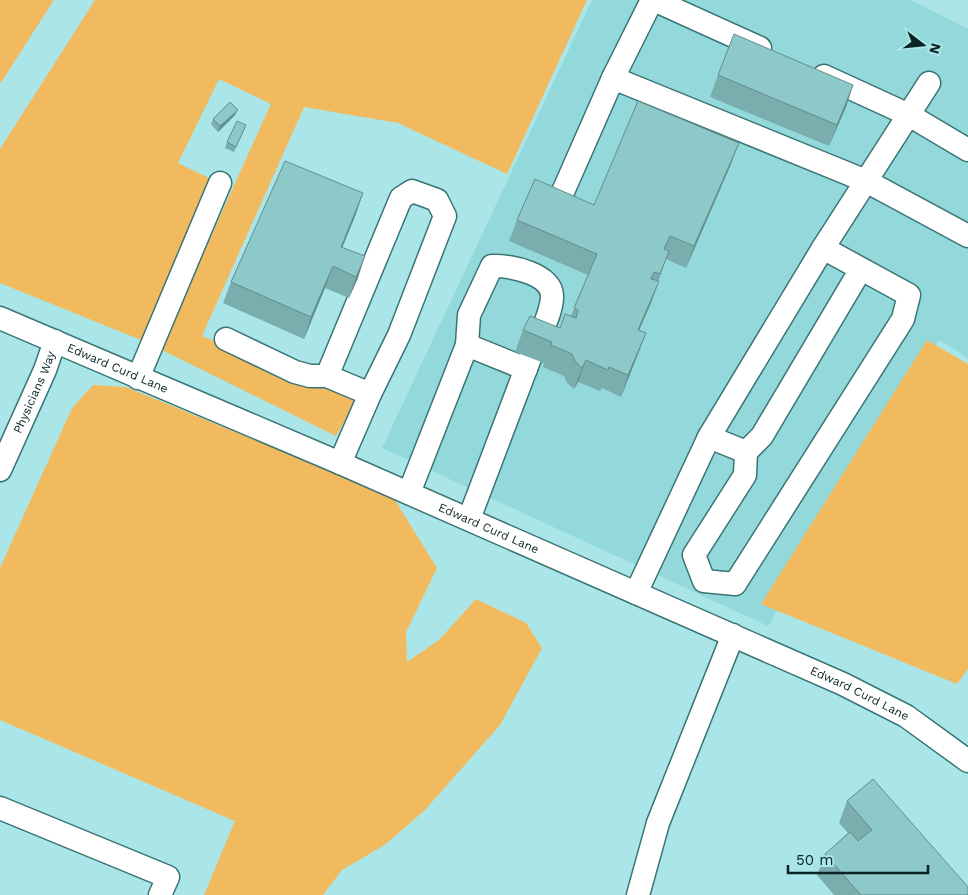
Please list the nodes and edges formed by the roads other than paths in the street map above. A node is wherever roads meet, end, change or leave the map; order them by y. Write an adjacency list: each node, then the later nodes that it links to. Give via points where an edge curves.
1 (653, 0): 2 (street); 4 (street)
2 (782, 57)
3 (809, 70): 6 (street)
4 (613, 78): 8 (street); 10 (street)
5 (929, 83): 6 (street)
6 (909, 115): 7 (street); 8 (street)
7 (968, 150)
8 (866, 181): 11 (street); 12 (street)
9 (220, 183): 20 (street)
10 (562, 194)
11 (968, 236)
12 (823, 248): 13 (street); 22 (street)
13 (861, 269): 23 (street, via 762,436); 23 (street, via 909,294 903,319 735,584 704,581 694,555 745,475)
14 (0, 318): 16 (street, Edward Curd Lane)
15 (226, 339): 19 (street, via 295,372)
16 (55, 341): 20 (street, Edward Curd Lane); 25 (street, Physicians Way)
17 (466, 345): 18 (street); 18 (street, via 469,315 492,266 507,265 538,277 548,286 552,296 547,319); 26 (street)
18 (531, 357): 27 (street)
19 (327, 376): 21 (street); 21 (street, via 401,198 412,191 437,200 445,216 399,335)
20 (138, 378): 24 (street, Edward Curd Lane)
21 (370, 394): 24 (street)
22 (709, 437): 23 (street); 28 (street)
23 (746, 452)
24 (340, 463): 26 (street, Edward Curd Lane)
25 (0, 470)
26 (408, 493): 27 (street, Edward Curd Lane)
27 (469, 519): 28 (street, Edward Curd Lane)
28 (636, 593): 29 (street, Edward Curd Lane)
29 (733, 635): 30 (street, Edward Curd Lane, via 906,716); 33 (street, via 658,823)
30 (968, 761)
31 (0, 808): 32 (street, via 168,877)
32 (160, 895)
33 (638, 895)

